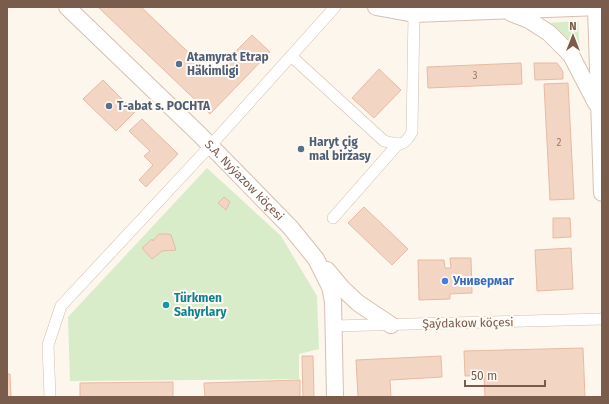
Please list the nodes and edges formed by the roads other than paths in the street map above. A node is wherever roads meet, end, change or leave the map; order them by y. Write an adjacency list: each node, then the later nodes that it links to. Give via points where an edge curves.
1 (67, 7): 11 (street, S.A. Nyýazow köçesi)
2 (335, 7): 8 (street)
3 (376, 7): 7 (street)
4 (596, 7): 5 (street); 6 (street); 9 (street)
5 (599, 7)
6 (505, 11): 7 (street); 9 (street, via 529,20 549,33 571,55)
7 (414, 14): 10 (street, via 412,132 407,140)
8 (291, 56): 10 (street, via 384,141); 11 (street)
9 (600, 101): 12 (street)
10 (398, 144): 13 (street)
11 (211, 145): 14 (street, S.A. Nyýazow köçesi); 18 (street, via 61,306 48,345)
12 (602, 193)
13 (333, 218)
14 (316, 259): 16 (street, via 358,303); 17 (street, S.A. Nyýazow köçesi, via 330,287)
15 (602, 319): 16 (street, Şaýdakow köçesi)
16 (390, 325): 17 (street, Şaýdakow köçesi)
17 (333, 326): 19 (street, S.A. Nyýazow köçesi)
18 (50, 397)
19 (335, 397)

